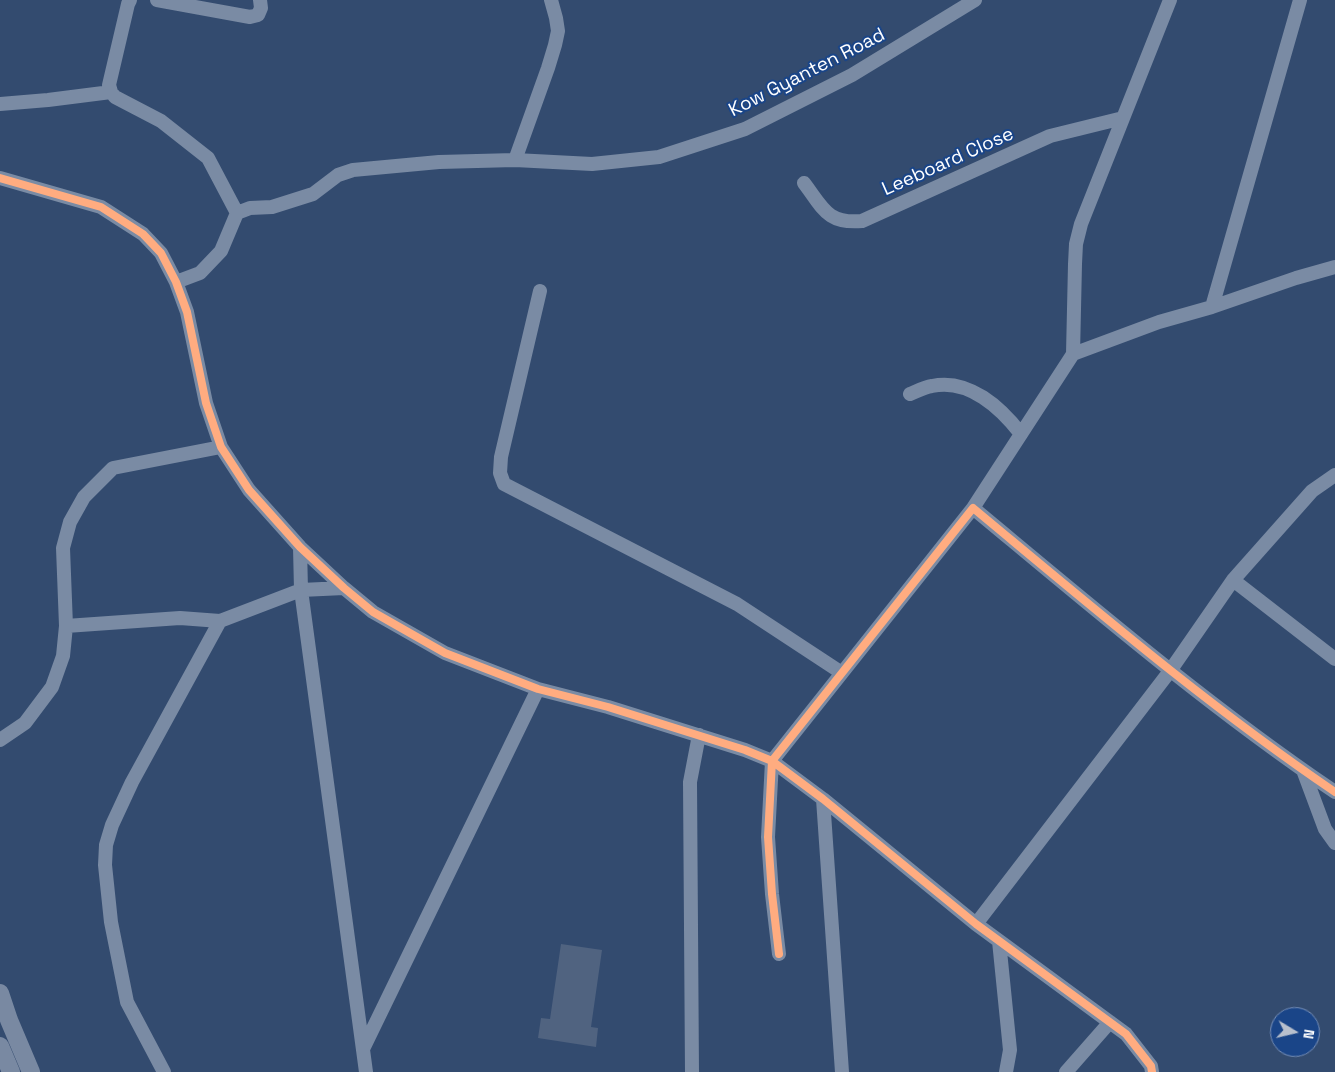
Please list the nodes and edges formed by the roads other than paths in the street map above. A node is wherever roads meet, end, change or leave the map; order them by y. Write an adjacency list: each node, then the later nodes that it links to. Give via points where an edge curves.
1 (130, 0): 8 (street)
2 (157, 0): 3 (street, via 250,16 258,15)
3 (260, 0)
4 (550, 0): 11 (street, via 558,31 555,45)
5 (975, 0): 11 (street, Kow Gyanten Road, via 852,75 745,129 659,157 592,164)
6 (1170, 0): 10 (street)
7 (1300, 0): 18 (street)
8 (110, 92): 9 (street); 14 (street, via 161,121 208,158)
9 (0, 104)
10 (1123, 118): 13 (street, Leeboard Close, via 1050,136 862,221 846,222 829,216); 19 (street, via 1076,244)
11 (515, 160): 14 (street, Kow Gyanten Road, via 438,162 354,170 338,175 314,194 272,207 250,208)
12 (0, 178): 16 (street, via 101,207 143,234 161,253)
13 (804, 183)
14 (237, 213): 16 (street, via 221,251 200,273)
15 (1335, 267): 18 (street)
16 (176, 282): 22 (street, via 187,312 206,403)
17 (540, 291): 33 (street, via 501,457 500,473 504,484 737,604)
18 (1212, 307): 19 (street, via 1158,322)
19 (1073, 354): 21 (street)
20 (910, 394): 21 (street, via 933,385 953,385 972,391 1008,417)
21 (1021, 434): 24 (street)
22 (220, 447): 25 (street, via 249,490); 30 (street, via 113,468 84,497 70,522 63,548)
23 (1335, 475): 26 (street, via 1312,491)
24 (973, 508): 32 (street); 33 (street)
25 (300, 546): 27 (street); 28 (street)
26 (1232, 580): 31 (street); 32 (street)
27 (344, 588): 28 (street); 34 (street, via 373,612 445,653)
28 (301, 590): 29 (street); 48 (street)
29 (220, 621): 30 (street, via 180,618); 51 (street, via 132,782 106,845 111,922 127,1002)
30 (66, 626): 36 (street, via 63,656 52,687 24,723)
31 (1335, 660)
32 (1170, 671): 38 (street); 42 (street)
33 (842, 673): 37 (street)
34 (538, 689): 35 (street); 48 (street)
35 (699, 735): 37 (street); 53 (street, via 690,782)
36 (0, 740)
37 (772, 761): 40 (street); 44 (street, via 768,837)
38 (1302, 770): 39 (street); 41 (street, via 1325,829)
39 (1335, 792)
40 (823, 799): 42 (street); 54 (street)
41 (1335, 843)
42 (976, 924): 43 (street)
43 (1000, 941): 46 (street); 55 (street, via 1010,1050)
44 (779, 954)
45 (0, 994): 50 (main road)
46 (1110, 1022): 56 (street); 57 (street, via 1126,1034 1151,1066)
47 (0, 1046): 49 (main road)
48 (364, 1048): 52 (street)
49 (11, 1072)
50 (31, 1072)
51 (164, 1072)
52 (366, 1072)
53 (692, 1072)
54 (842, 1072)
55 (1006, 1072)
56 (1066, 1072)
57 (1152, 1072)

